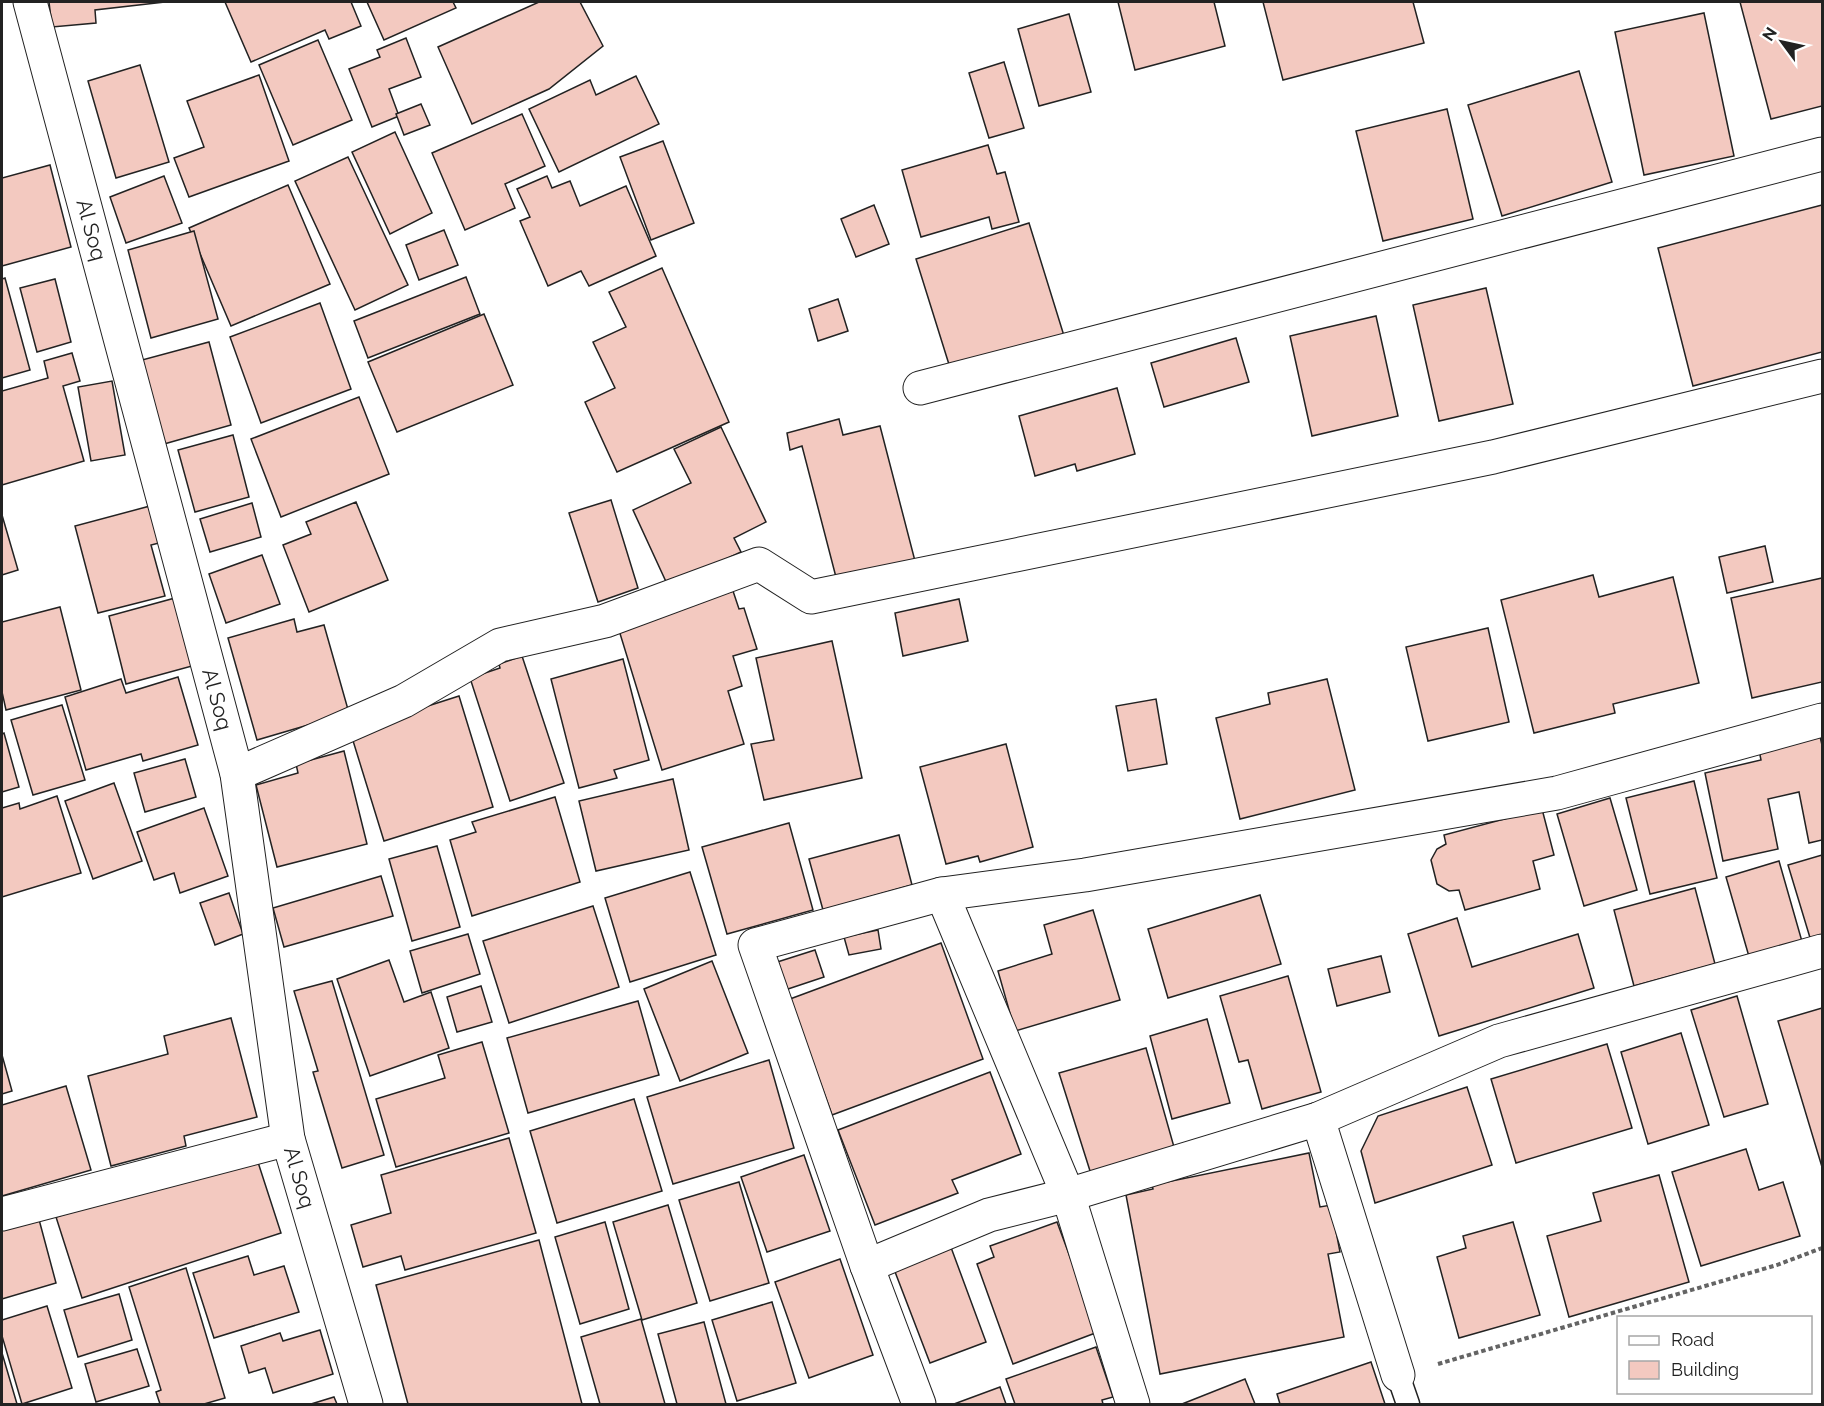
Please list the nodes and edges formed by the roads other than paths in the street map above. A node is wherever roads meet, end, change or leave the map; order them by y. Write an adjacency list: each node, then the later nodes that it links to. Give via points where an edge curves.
1 (30, 2): 6 (street, Al Soq)
2 (1822, 154): 4 (street)
3 (1822, 376): 6 (street, via 1493,458 811,597 759,564 605,621 500,645 404,701)
4 (920, 388)
5 (1822, 720): 7 (street, via 1557,793 1085,875)
6 (237, 774): 10 (street, Al Soq)
7 (942, 894): 11 (street); 13 (street, via 755,945)
8 (1822, 951): 9 (street, via 1499,1041)
9 (1318, 1119): 11 (street); 14 (street)
10 (288, 1139): 12 (street); 15 (street, Al Soq)
11 (1068, 1195): 13 (street, via 989,1215); 17 (street)
12 (2, 1214)
13 (867, 1266): 16 (street)
14 (1403, 1390)
15 (366, 1404)
16 (919, 1404)
17 (1133, 1404)

